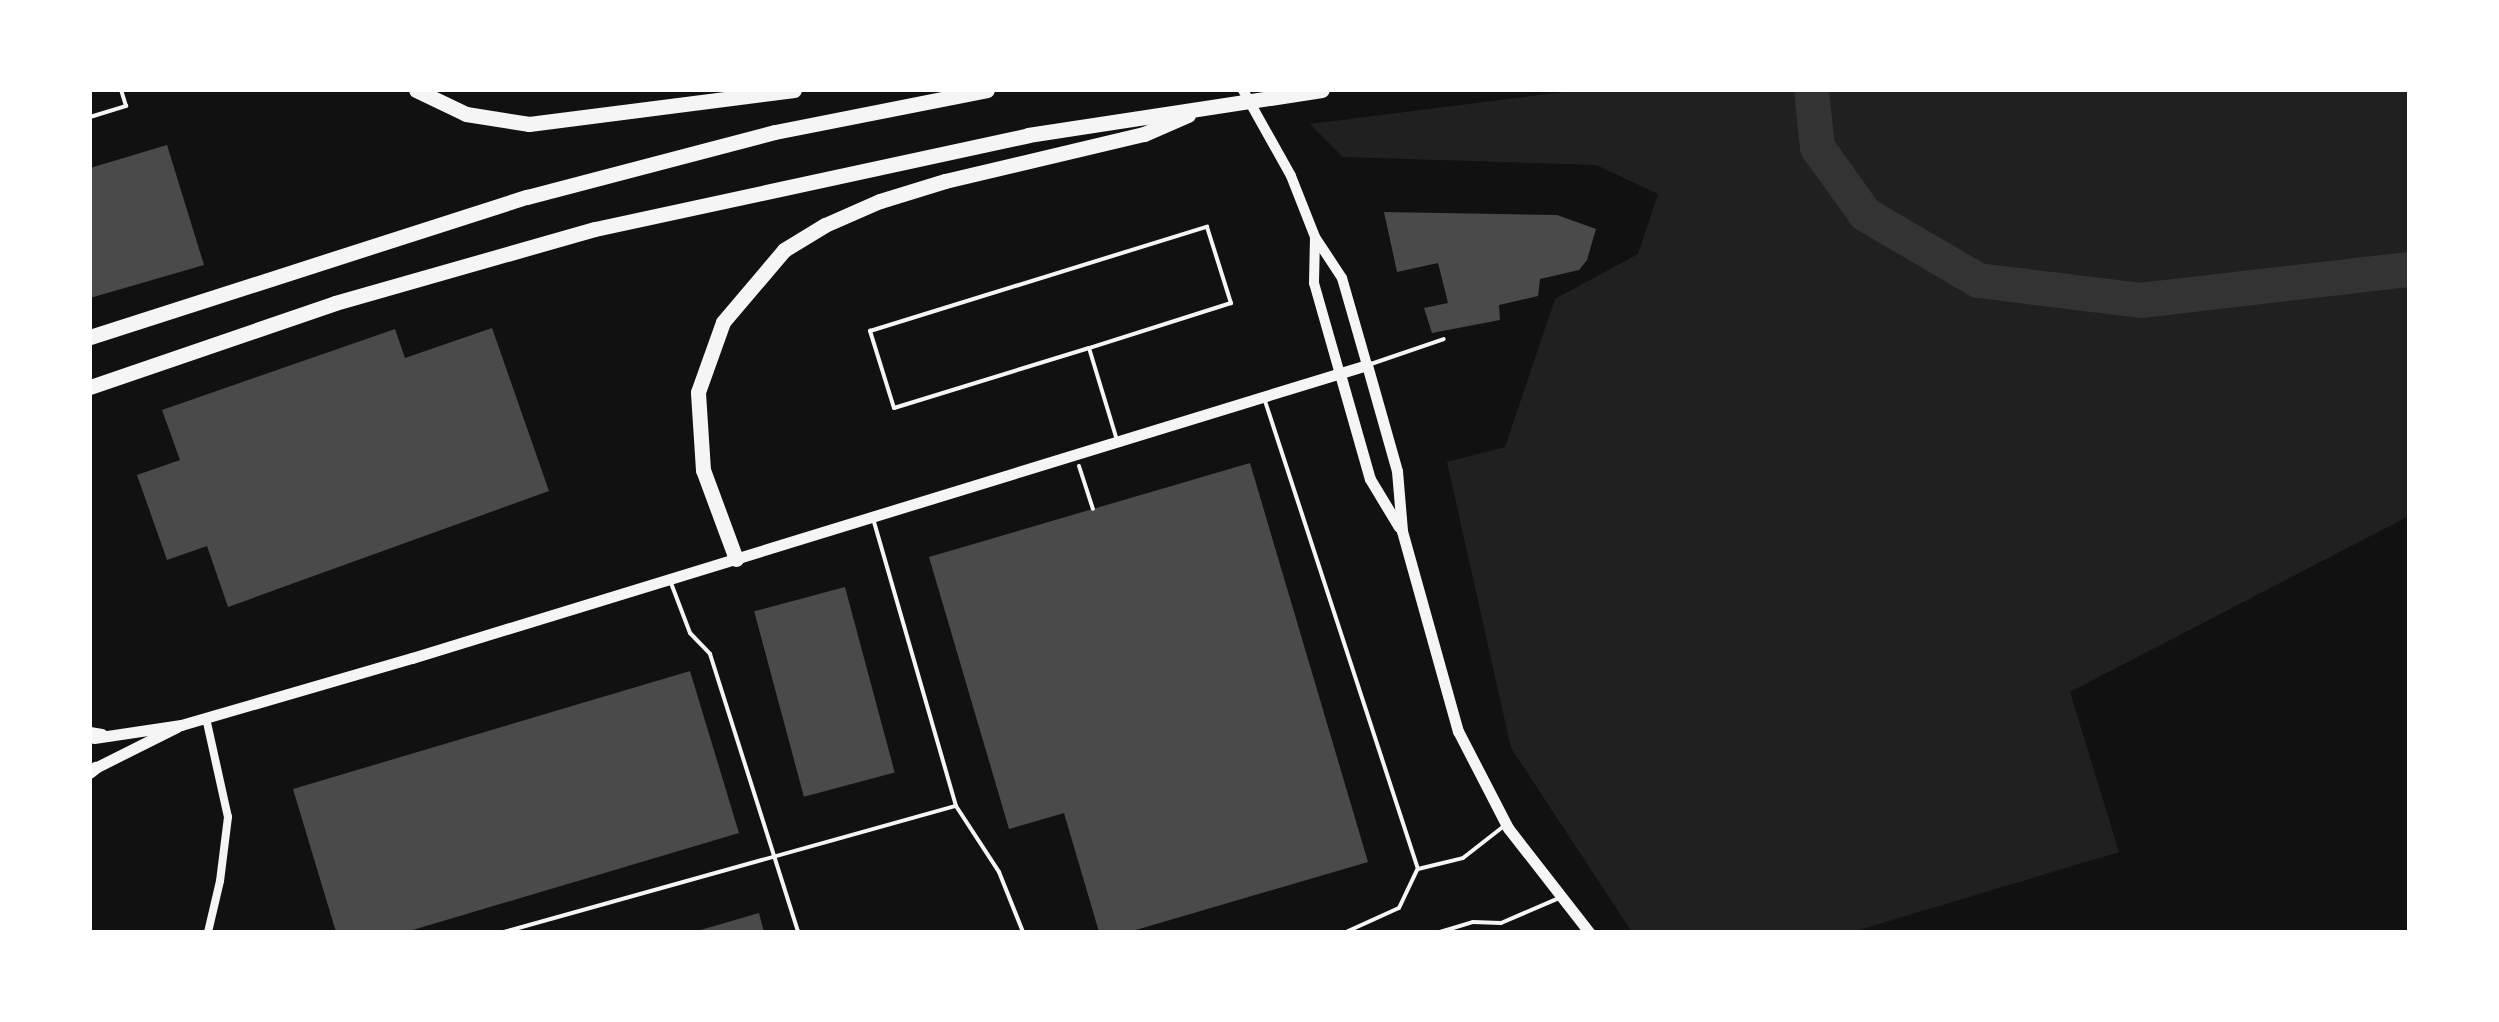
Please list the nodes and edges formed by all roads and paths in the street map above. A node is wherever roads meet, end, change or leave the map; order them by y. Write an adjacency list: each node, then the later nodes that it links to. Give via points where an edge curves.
1 (121, 90): 8 (lane, via 126,106)
2 (416, 90): 3 (highway, via 478,118 528,124)
3 (794, 90)
4 (987, 90): 10 (highway, via 775,132 527,196)
5 (1243, 90): 9 (street)
6 (1322, 90): 7 (highway)
7 (1208, 106): 15 (highway, via 1028,135 595,229 335,303); 22 (highway, via 1144,134 880,201 784,250 723,322 698,392 703,470)
8 (90, 117)
9 (1315, 237): 13 (street, via 1342,278); 14 (street, via 1314,282)
10 (90, 337)
11 (1444, 339): 13 (lane)
12 (1089, 348): 12 (lane, via 1230,303 1207,226 870,332 894,408); 17 (lane)
13 (1367, 366): 14 (main road); 21 (main road, via 1397,471)
14 (1340, 374): 16 (main road); 21 (main road, via 1370,479)
15 (90, 387)
16 (1264, 397): 17 (main road); 31 (lane)
17 (1117, 442): 18 (main road)
18 (1075, 455): 19 (path); 20 (main road)
19 (1093, 509)
20 (872, 517): 22 (main road); 28 (lane)
21 (1402, 531): 29 (main road, via 1458,732)
22 (736, 559): 23 (main road)
23 (669, 579): 24 (main road); 30 (lane, via 690,632 710,654)
24 (206, 718): 25 (main road); 33 (street, via 228,816)
25 (181, 725): 26 (main road); 27 (main road)
26 (94, 736)
27 (92, 770)
28 (956, 806): 30 (lane); 36 (lane, via 999,872)
29 (1506, 824): 31 (lane, via 1463,858); 32 (main road)
30 (774, 859): 34 (lane); 35 (lane)
31 (1418, 869): 37 (lane, via 1398,908)
32 (1562, 897): 38 (lane, via 1501,923 1473,922); 39 (main road)
33 (208, 932)
34 (504, 932)
35 (798, 932)
36 (1023, 932)
37 (1346, 932)
38 (1440, 932)
39 (1589, 932)

